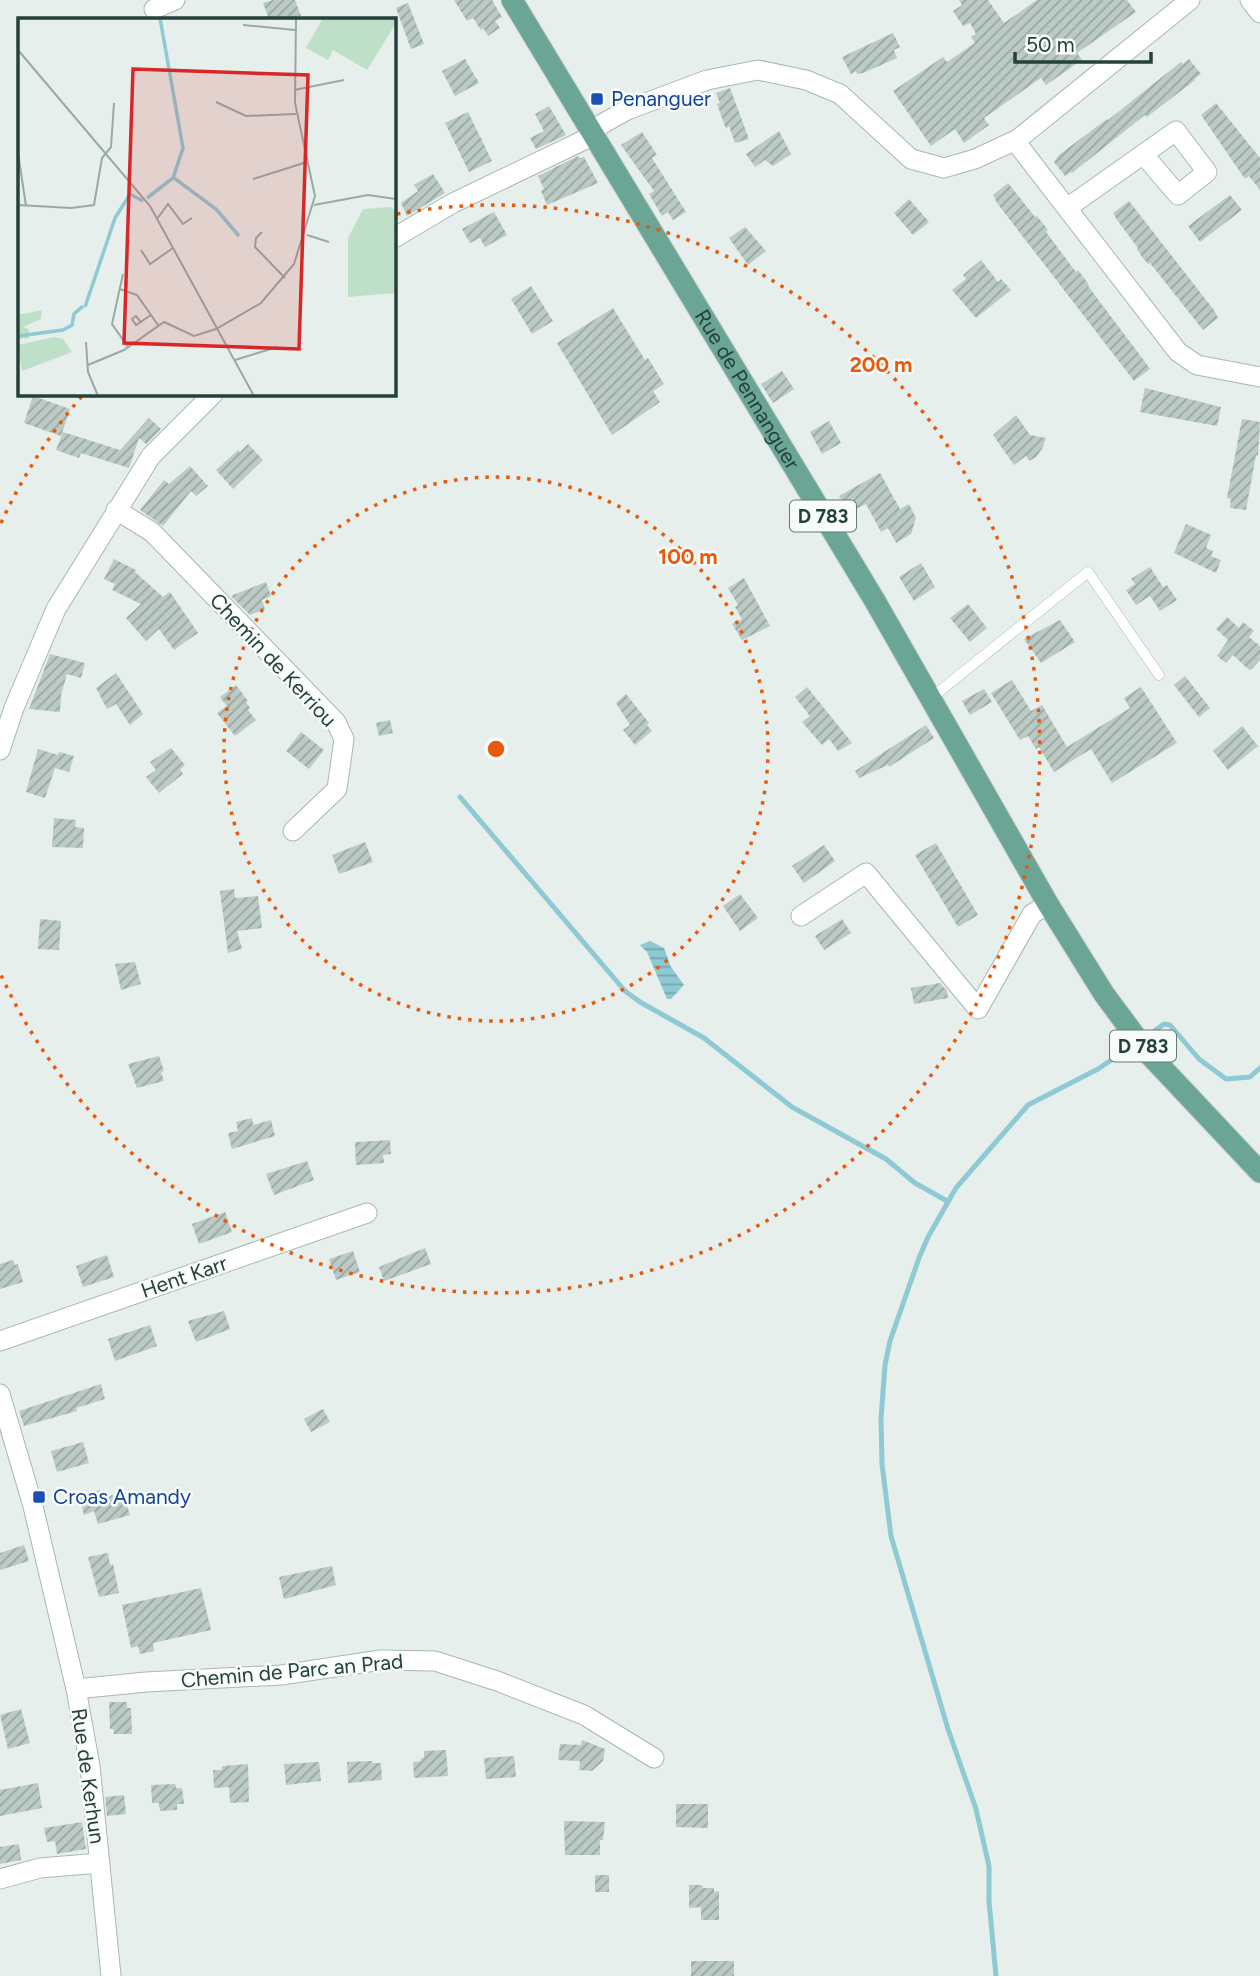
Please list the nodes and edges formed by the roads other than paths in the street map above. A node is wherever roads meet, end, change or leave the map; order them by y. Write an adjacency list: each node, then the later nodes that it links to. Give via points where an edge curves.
1 (175, 0): 5 (street)
2 (512, 0): 7 (main road, D 783)
3 (1190, 0): 8 (street)
4 (1250, 0): 6 (street)
5 (154, 9)
6 (1260, 13)
7 (591, 133): 8 (street, via 627,110 707,80 758,70 806,80 840,94 911,159 944,167); 11 (street, via 584,141); 16 (main road, Rue de Pennanguer / D 783)
8 (1015, 141): 10 (street)
9 (1143, 154): 10 (street)
10 (1067, 208): 12 (street, via 1178,352 1197,365)
11 (396, 237)
12 (1260, 377)
13 (211, 396): 14 (street, via 151,456)
14 (116, 510): 17 (street, via 56,609); 18 (street, Chemin de Kerriou, via 152,532 336,722 344,739 337,789)
15 (1158, 675): 16 (lane, via 1088,572)
16 (930, 699): 19 (main road, Rue de Pennanguer / D 783)
17 (0, 750)
18 (293, 831)
19 (1048, 904): 20 (street, via 1032,914 978,1009 866,873); 21 (main road, D 783, via 1147,1052)
20 (801, 916)
21 (1260, 1172)
22 (367, 1213): 23 (street, Hent Karr)
23 (0, 1341)
24 (0, 1394): 25 (street, Rue de Kerhun, via 33,1506)
25 (76, 1689): 26 (street, Chemin de Parc an Prad, via 281,1675 381,1660 435,1661 584,1715); 27 (street, Rue de Kerhun)
26 (654, 1758)
27 (100, 1863): 28 (street, Rue de Kerhun, via 40,1868); 29 (street, Rue de Kerhun)
28 (0, 1879)
29 (111, 1976)

